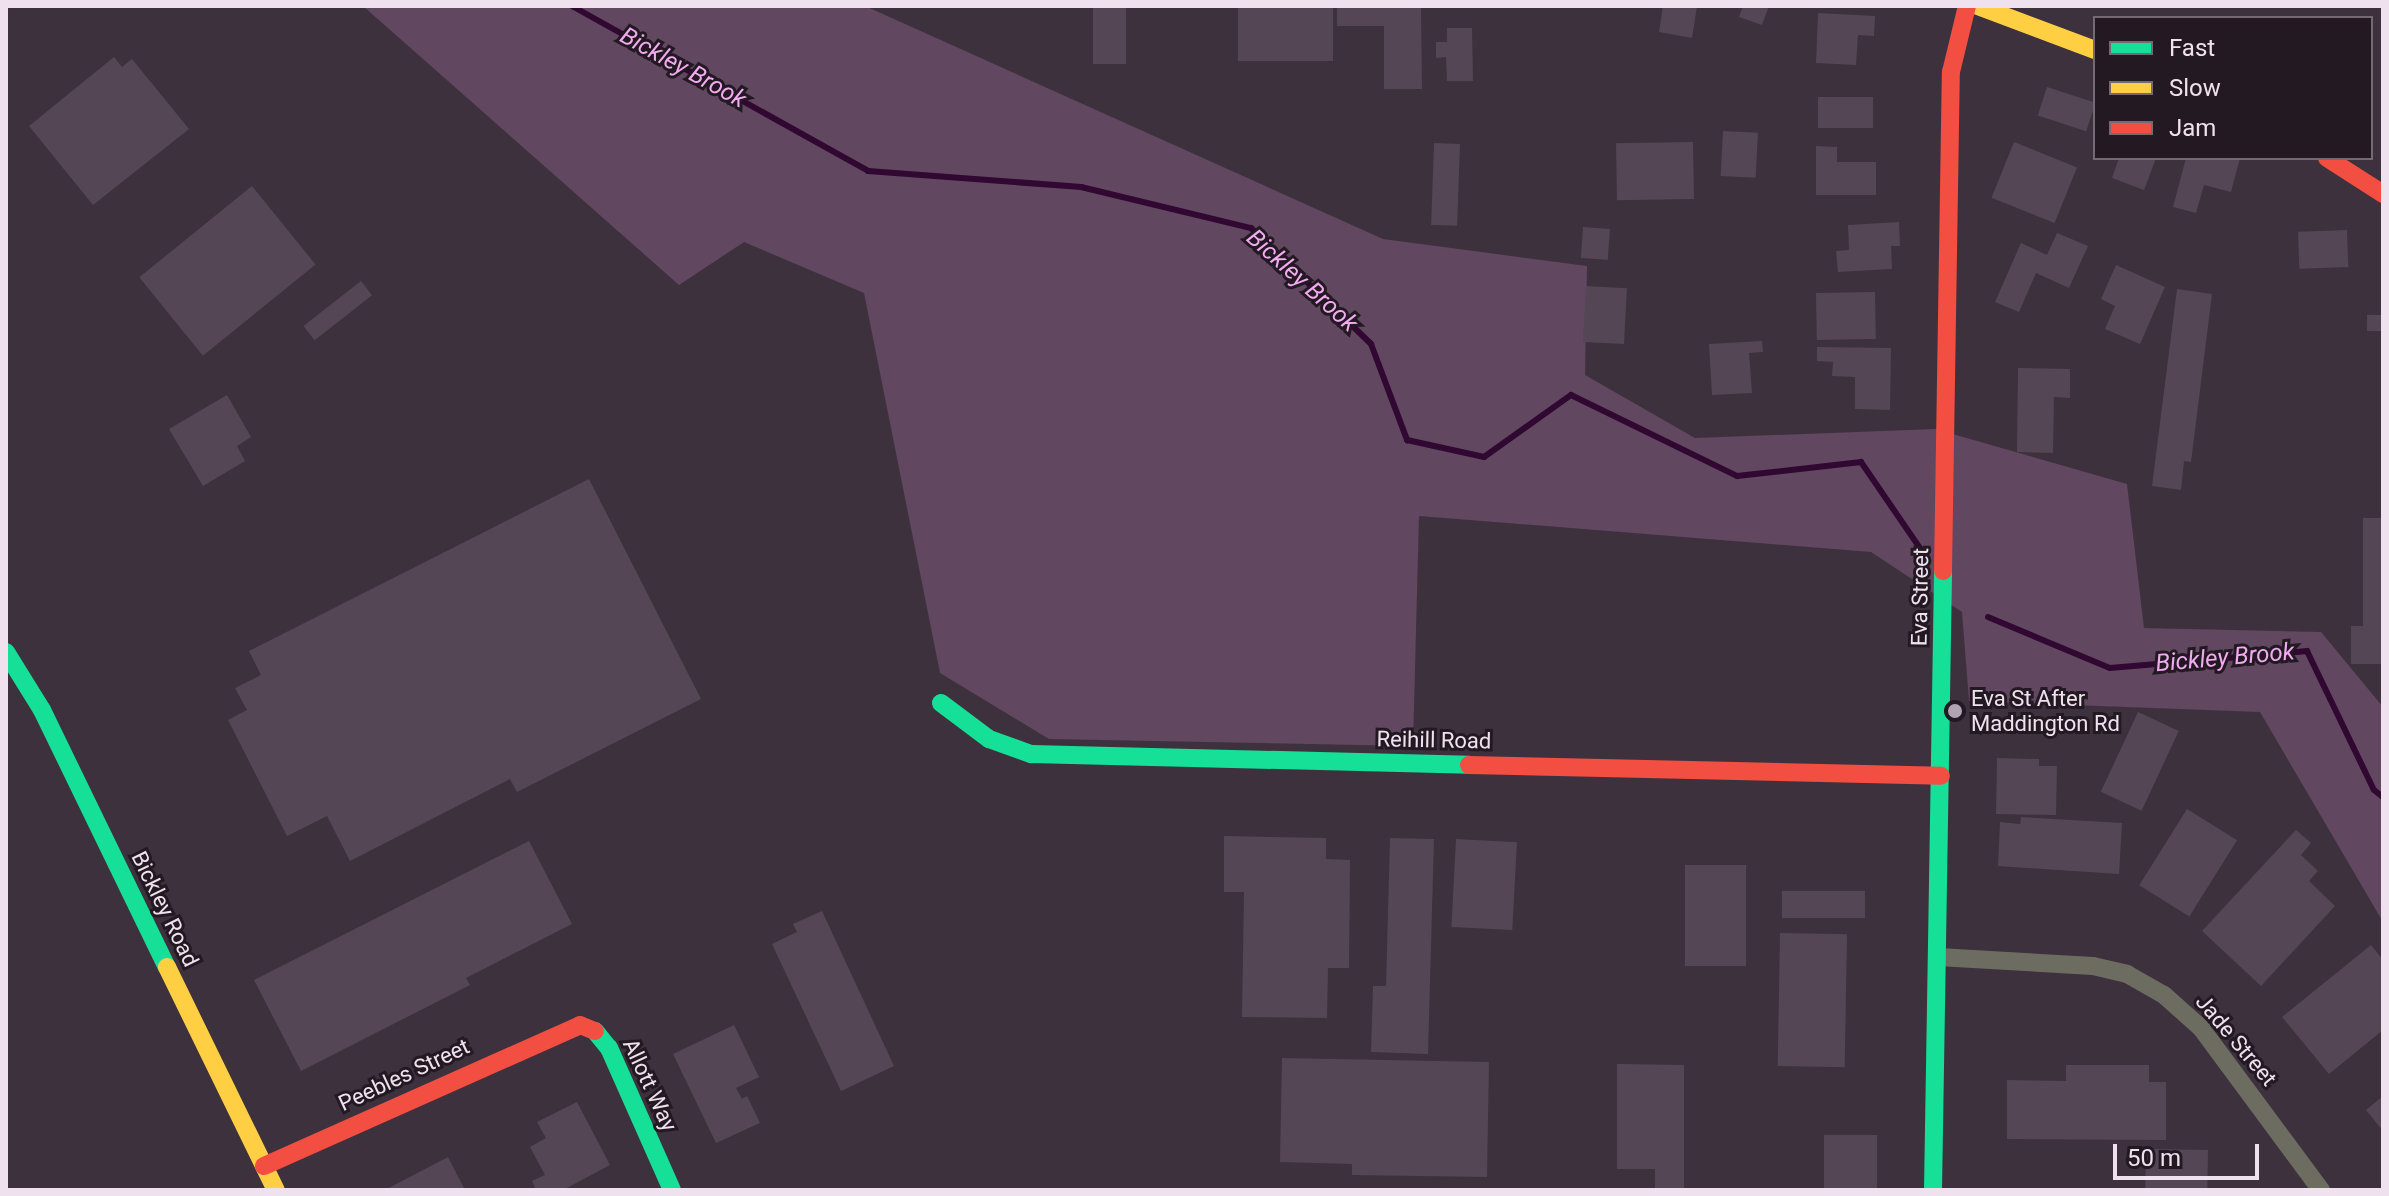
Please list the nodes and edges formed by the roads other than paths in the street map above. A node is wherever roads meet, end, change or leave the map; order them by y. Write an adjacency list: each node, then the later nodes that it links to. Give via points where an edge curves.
1 (1967, 6): 8 (street, Eva Street, via 1951,72)
2 (1978, 6): 3 (street)
3 (2093, 49)
4 (2330, 160): 5 (street)
5 (2383, 194)
6 (6, 652): 11 (street, Bickley Road, via 42,710)
7 (941, 703): 8 (street, Reihill Road, via 989,739 1031,754)
8 (1941, 776): 9 (street, Eva Street)
9 (1938, 957): 14 (street, Eva Street); 15 (street, Jade Street, via 2093,966 2127,974 2164,995 2201,1028)
10 (564, 1028): 11 (street, Peebles Street); 13 (street, Allott Way, via 594,1030 609,1048)
11 (264, 1166): 12 (street, Bickley Road)
12 (276, 1190)
13 (672, 1190)
14 (1933, 1190)
15 (2321, 1190)

